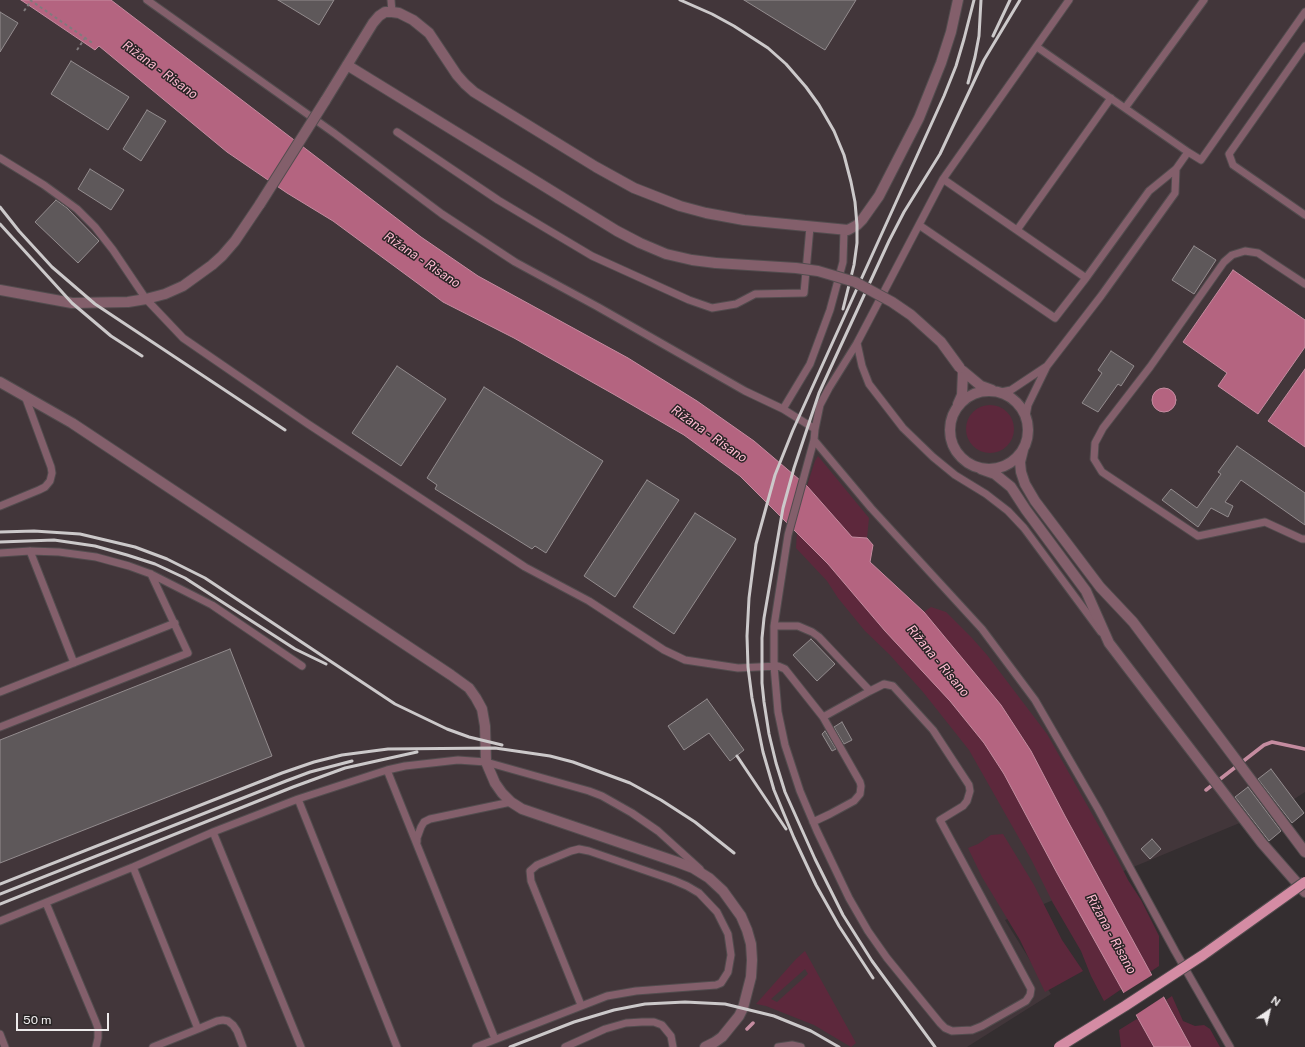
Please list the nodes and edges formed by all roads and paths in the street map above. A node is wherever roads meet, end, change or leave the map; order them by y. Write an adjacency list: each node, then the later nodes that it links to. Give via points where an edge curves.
1 (30, 0): 7 (path); 10 (path)
2 (147, 0): 39 (lane, via 334,133 442,214 515,262 744,391)
3 (391, 0): 8 (lane)
4 (958, 0): 26 (street, via 941,63 919,118 870,210 857,225)
5 (1069, 0): 13 (lane)
6 (1204, 0): 17 (lane)
7 (24, 11)
8 (392, 12): 15 (street, via 385,12 373,23); 25 (street, via 405,15 429,33 457,75 474,92 615,178 653,196 706,213)
9 (1305, 12): 19 (lane, via 1201,160)
10 (85, 38): 11 (path); 14 (path)
11 (94, 44)
12 (1305, 46): 23 (lane, via 1230,154 1233,165)
13 (1037, 47): 16 (lane); 22 (lane)
14 (78, 50)
15 (347, 65): 31 (street, bridge, via 235,241 212,265 183,286); 34 (street, bridge, via 617,232 640,243 666,254 692,260 811,270 855,282 911,314 941,342)
16 (1111, 98): 17 (lane); 27 (lane)
17 (1126, 108): 19 (lane)
18 (397, 132): 25 (lane, via 498,200 592,256 712,308 736,304 755,294 804,293)
19 (1188, 152): 21 (lane)
20 (0, 158): 31 (lane, via 77,209 113,250)
21 (1176, 169): 28 (lane, via 1149,191); 33 (lane, via 1175,193)
22 (943, 179): 24 (lane); 27 (lane)
23 (1305, 215)
24 (919, 225): 28 (lane, via 1055,318); 32 (lane)
25 (810, 227): 26 (street)
26 (844, 230): 39 (lane, via 843,262 830,310 810,364)
27 (1017, 230): 28 (lane)
28 (1086, 278)
29 (1305, 284): 46 (lane, via 1258,253 1245,251 1232,255 1224,262 1150,367 1103,428 1095,443 1094,459 1102,472 1198,536 1266,522)
30 (0, 290): 31 (street, via 72,303)
31 (146, 299): 55 (lane, via 182,338 201,351 525,567 589,601 664,650 684,660 696,662 738,668)
32 (857, 343): 41 (lane, via 820,405); 52 (lane, via 869,384 903,428 955,475 1008,511 1024,528)
33 (1047, 366): 36 (lane, via 1011,390); 40 (lane, via 1028,405)
34 (962, 369): 36 (street, via 981,386); 38 (street, via 962,395)
35 (0, 382): 37 (street)
36 (996, 391): 38 (street, via 974,393); 40 (street, via 1016,401)
37 (25, 396): 45 (lane, via 52,473 45,487); 60 (street, via 78,428 452,675 468,688 482,709)
38 (957, 407): 44 (street, via 952,417 951,439 962,458 971,465)
39 (783, 409): 41 (lane)
40 (1026, 416): 43 (street, via 1029,433)
41 (814, 429): 42 (lane)
42 (814, 440): 51 (lane, via 788,535); 91 (lane, via 871,508 982,629 1035,700)
43 (1023, 450): 44 (street, via 1017,458 1002,468); 67 (street, via 1021,472 1035,502 1100,587 1133,622)
44 (981, 468): 52 (street, via 995,474 1011,487 1086,591)
45 (0, 506)
46 (1305, 539)
47 (30, 551): 48 (lane); 49 (lane, via 96,557); 53 (lane)
48 (0, 552)
49 (151, 574): 50 (lane); 54 (lane, via 212,605)
50 (175, 624): 53 (lane); 59 (lane, via 188,653)
51 (774, 626): 55 (lane); 56 (lane, via 798,626 812,632)
52 (1109, 643): 71 (street, via 1228,800)
53 (74, 663): 57 (lane)
54 (302, 666)
55 (774, 666): 58 (lane, via 782,667 788,672); 64 (lane, via 784,745)
56 (870, 691): 58 (lane); 64 (lane, via 884,684 897,689 933,730 969,786 967,801 963,806 940,820 1031,989 1028,998 972,1030 958,1032 946,1028 887,958 868,931 849,898)
57 (0, 692)
58 (824, 717): 64 (lane, via 860,782 861,790 854,800)
59 (0, 727)
60 (486, 762): 61 (lane, via 458,760); 63 (street, via 502,793); 69 (lane, via 589,791 614,802 658,831)
61 (387, 770): 62 (lane); 66 (lane)
62 (298, 799): 65 (lane); 83 (lane)
63 (511, 802): 66 (lane, via 430,819 421,827 416,838); 69 (street, via 522,809 693,868)
64 (813, 822)
65 (213, 832): 68 (lane); 82 (lane)
66 (417, 844): 77 (lane)
67 (1305, 852)
68 (133, 867): 72 (lane); 75 (lane)
69 (709, 878): 87 (street, via 723,891 741,916 751,944 752,960 750,984 739,1016 722,1037)
70 (1305, 882): 90 (main road, bridge, via 1203,955)
71 (1305, 892)
72 (46, 903): 73 (lane); 79 (lane, via 95,1020 98,1038)
73 (0, 921)
74 (581, 1005): 74 (lane, via 607,996 636,991 710,987 721,982 728,972 731,955 728,934 718,912 699,893 687,886 589,851 575,850 536,865 530,871 531,881); 77 (lane)
75 (198, 1029): 80 (lane); 81 (lane, via 217,1021 228,1021 237,1031)
76 (0, 1034): 78 (lane)
77 (495, 1039): 84 (lane)
78 (5, 1047)
79 (96, 1047)
80 (153, 1047)
81 (243, 1047)
82 (301, 1047)
83 (398, 1047)
84 (476, 1047)
85 (565, 1047): 86 (lane, via 606,1029 626,1023 642,1022 662,1025 671,1036)
86 (673, 1047)
87 (705, 1047)
88 (778, 1047): 89 (lane)
89 (801, 1047)
90 (1059, 1047)
91 (1230, 1047)

